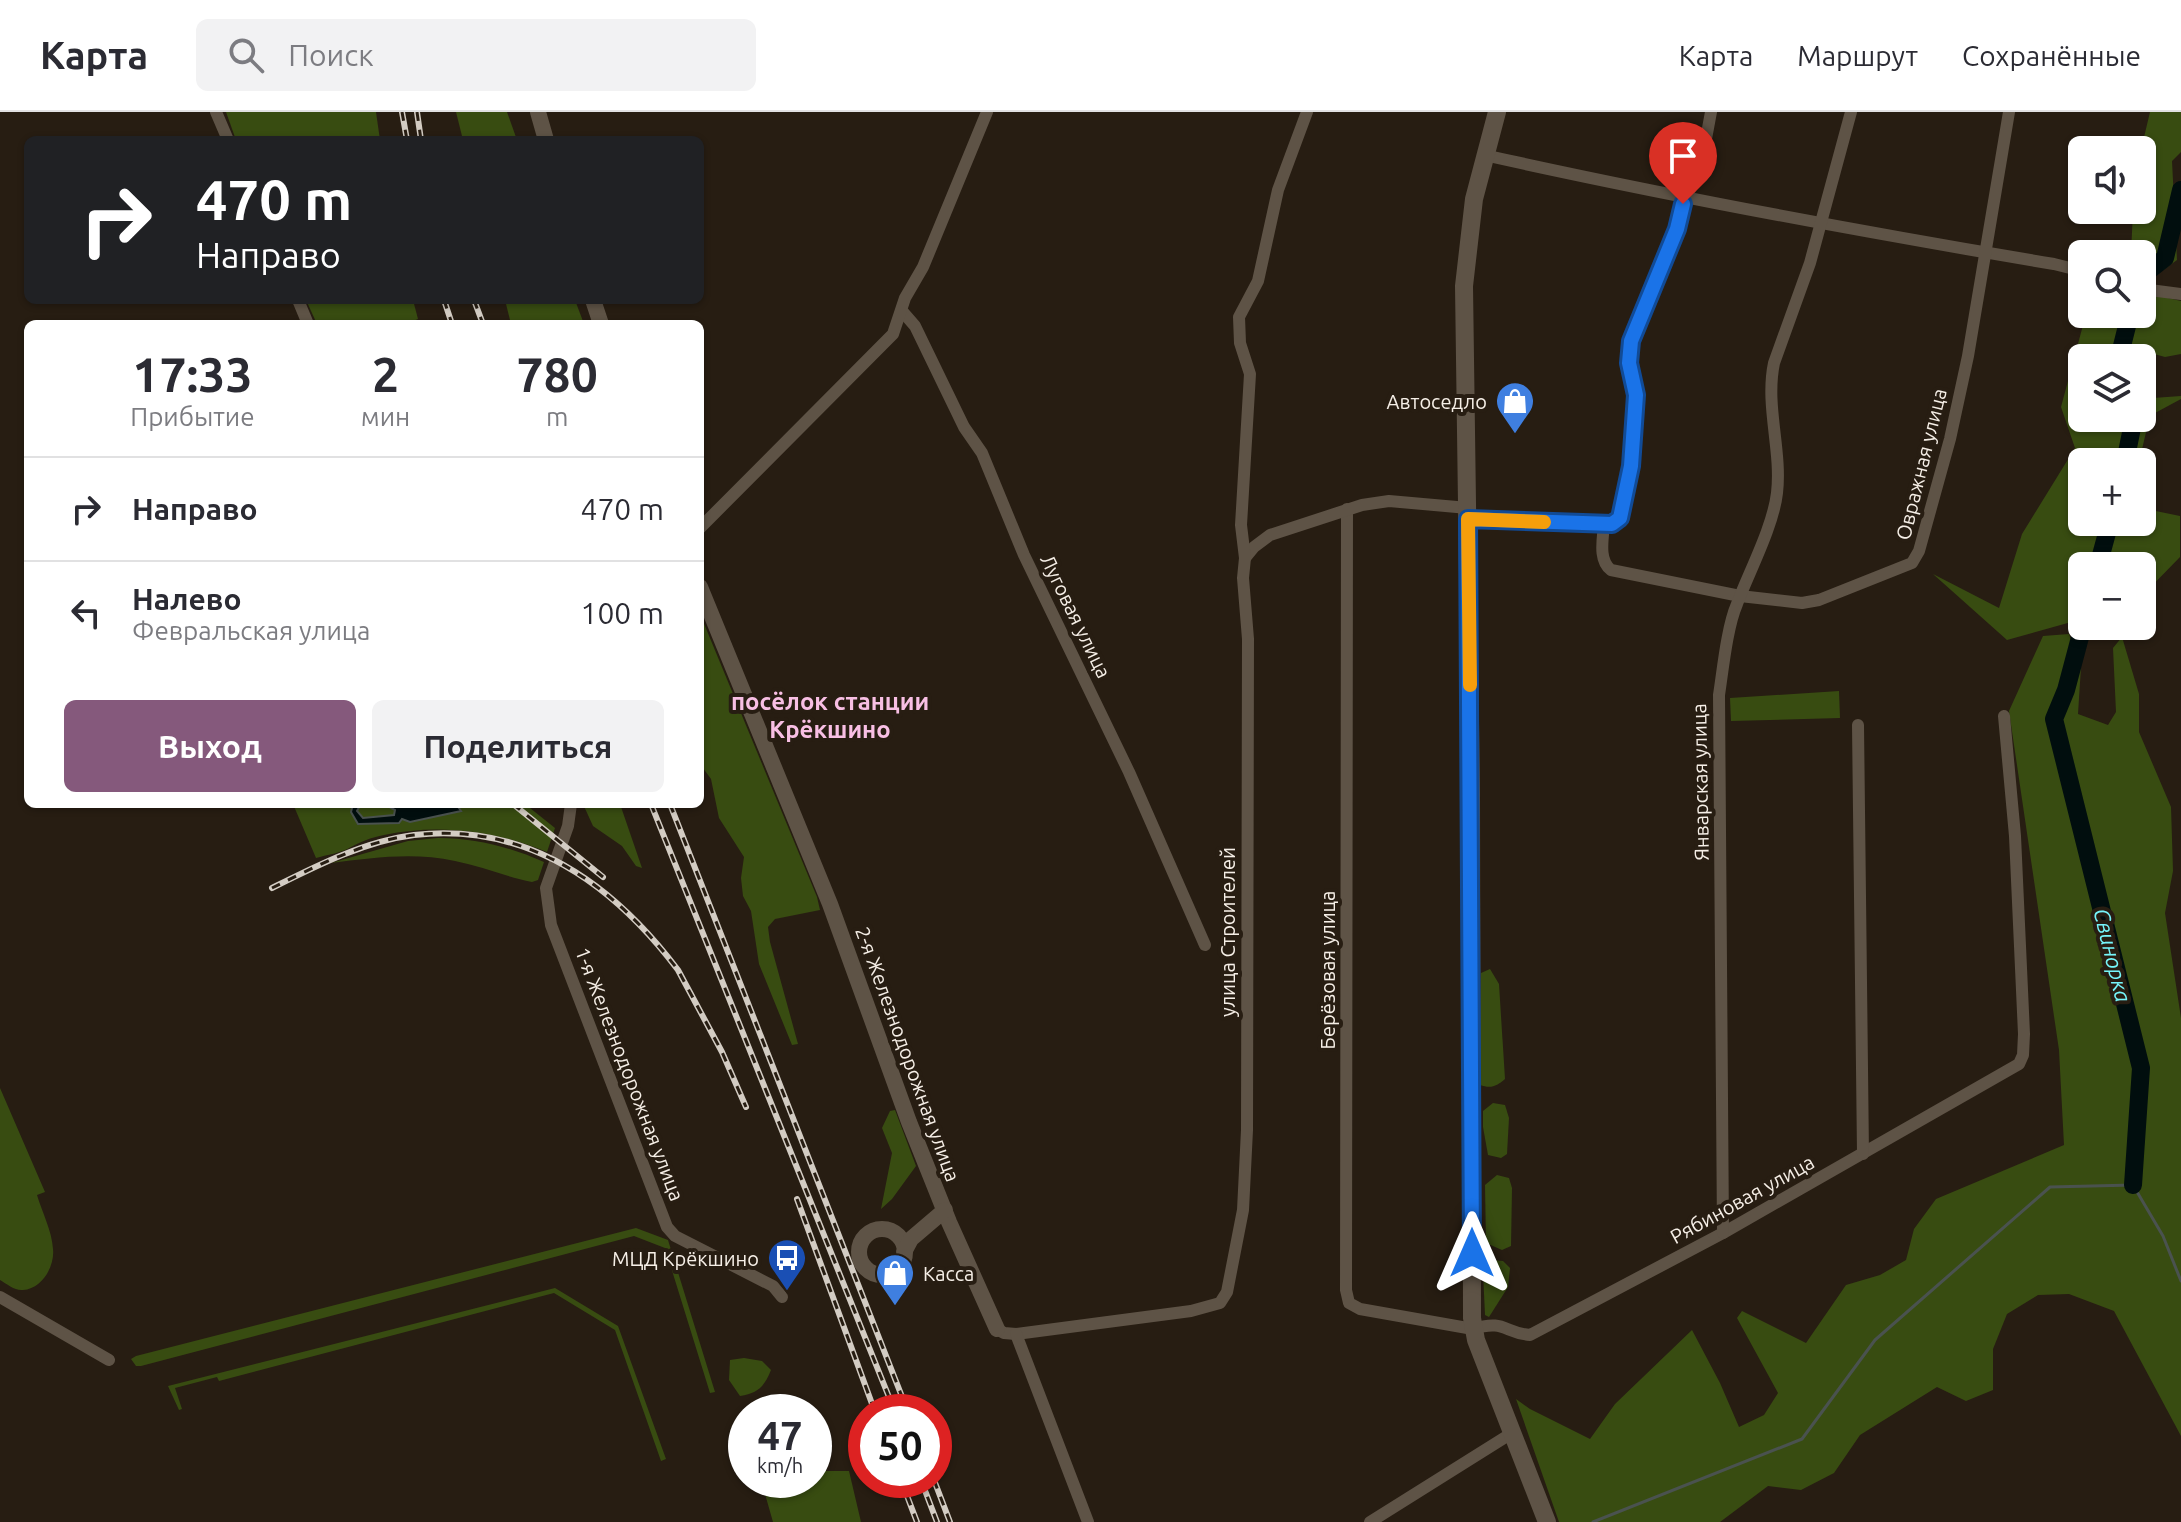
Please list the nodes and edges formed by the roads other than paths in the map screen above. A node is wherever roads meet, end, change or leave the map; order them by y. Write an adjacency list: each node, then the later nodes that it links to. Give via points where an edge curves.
1 (216, 112): 9 (street)
2 (538, 112): 10 (street)
3 (987, 112): 18 (street)
4 (1307, 112): 23 (street, улица Строителей, via 1278,190 1258,281 1239,317 1250,374 1241,525)
5 (1497, 112): 11 (main road)
6 (1711, 112): 12 (street, via 1703,155)
7 (1851, 112): 13 (street, Январская улица)
8 (2009, 112): 14 (street, Овражная улица)
9 (226, 136)
10 (545, 136)
11 (1484, 155): 12 (street); 20 (main road, via 1464,286)
12 (1686, 196): 13 (street); 22 (street, via 1631,341 1629,363 1637,388 1631,466 1622,513)
13 (1822, 223): 14 (street); 24 (street, Январская улица, via 1774,363 1776,497)
14 (1984, 252): 15 (street); 24 (street, Овражная улица, via 1960,393 1917,558 1811,602)
15 (2068, 268)
16 (2156, 291): 17 (street)
17 (2181, 294)
18 (902, 311): 21 (street, via 887,341); 29 (street, Луговая улица, via 982,453)
19 (1347, 509): 20 (street, via 1389,501); 23 (street, via 1270,535); 37 (street, Берёзовая улица, via 1347,1298 1360,1309)
20 (1468, 513): 22 (street); 37 (main road)
21 (704, 524)
22 (1608, 524): 24 (street, Овражная улица, via 1603,554 1611,570)
23 (1245, 558): 38 (street, улица Строителей, via 1247,1130 1242,1219 1227,1292 1220,1303 1191,1311)
24 (1740, 596): 32 (street, Январская улица, via 1718,704)
25 (704, 597): 31 (street, 2-я Железнодорожная улица, via 830,904)
26 (2004, 716): 30 (street, Рябиновая улица, via 2015,836 2024,1034 2020,1061)
27 (1858, 725): 30 (street)
28 (570, 808): 35 (street, 1-я Железнодорожная улица, via 546,888 551,925 667,1227 675,1236 755,1275)
29 (1205, 945)
30 (1863, 1154): 32 (street, Рябиновая улица)
31 (945, 1210): 33 (street); 36 (street, 2-я Железнодорожная улица)
32 (1723, 1233): 37 (street, Рябиновая улица, via 1530,1335 1503,1326)
33 (905, 1243)
34 (0, 1297): 39 (street)
35 (782, 1297)
36 (997, 1329): 38 (street, 2-я Железнодорожная улица)
37 (1473, 1329): 40 (main road)
38 (1016, 1334): 41 (street)
39 (109, 1360)
40 (1512, 1433): 42 (street); 43 (main road)
41 (1088, 1522)
42 (1370, 1522)
43 (1547, 1522)

